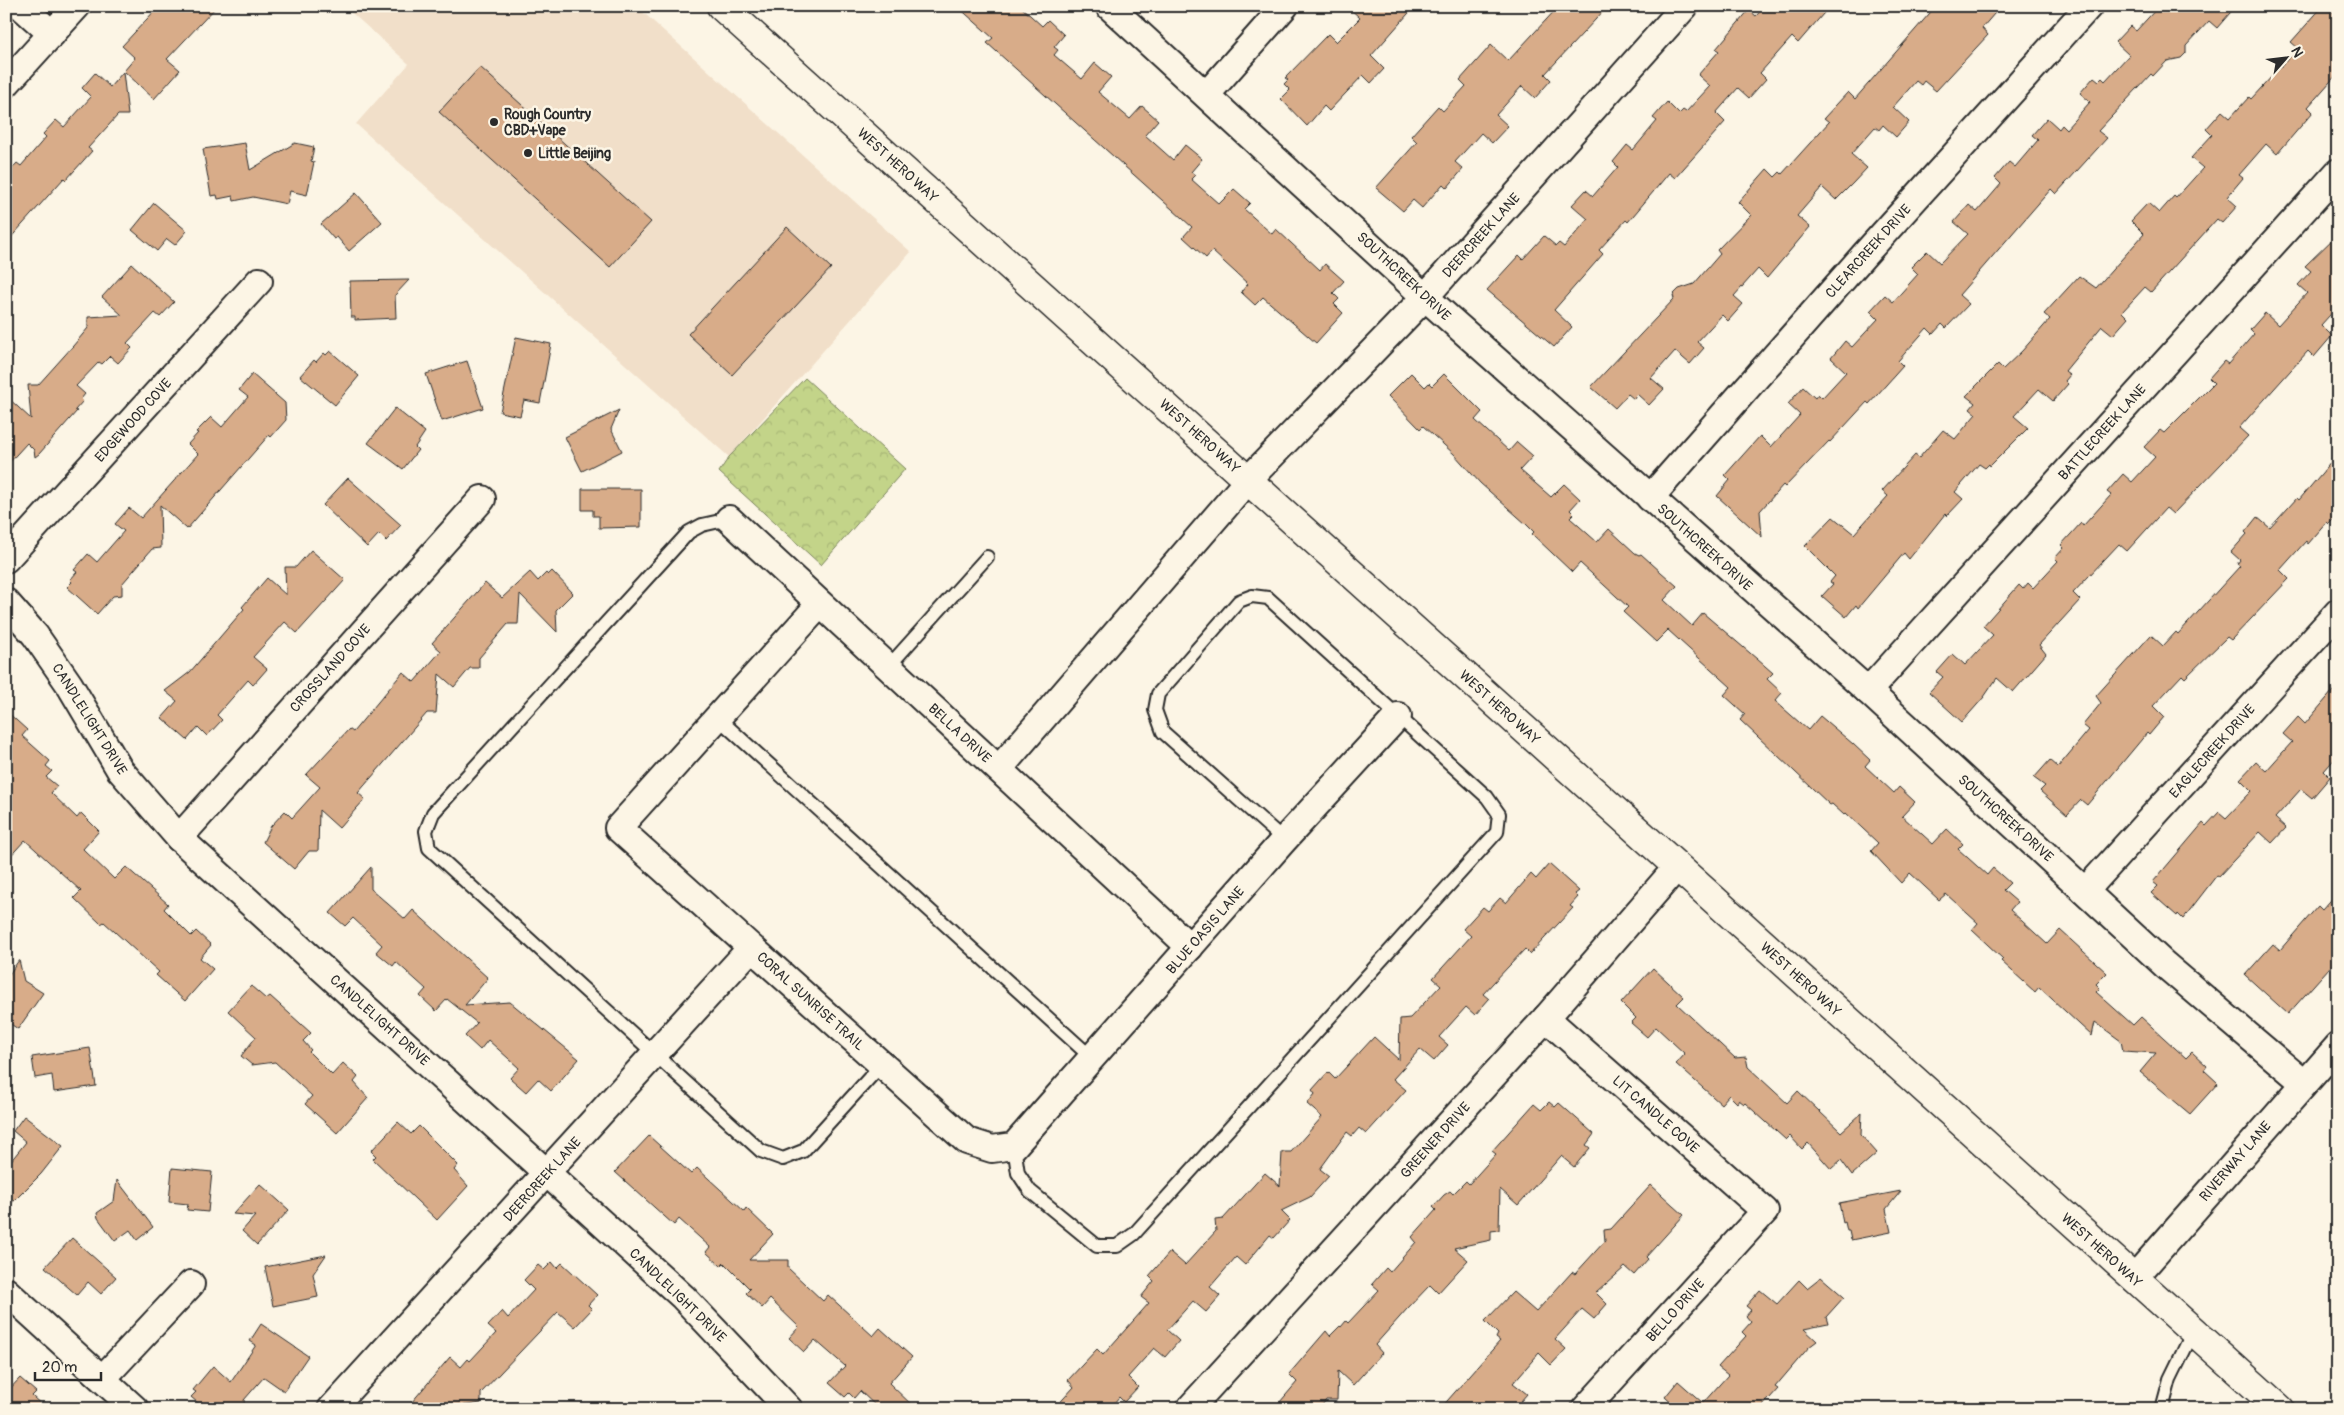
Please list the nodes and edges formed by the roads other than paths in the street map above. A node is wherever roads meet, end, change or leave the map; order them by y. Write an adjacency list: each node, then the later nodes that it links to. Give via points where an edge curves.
1 (21, 6): 8 (street)
2 (77, 6): 8 (street)
3 (721, 6): 14 (main road, WEST HERO WAY)
4 (1109, 6): 10 (street, SOUTHCREEK DRIVE)
5 (1285, 6): 10 (street)
6 (1684, 6): 13 (street, DEERCREEK LANE)
7 (2089, 6): 15 (street, CLEARCREEK DRIVE)
8 (52, 34): 9 (street)
9 (6, 84)
10 (1207, 94): 13 (street, SOUTHCREEK DRIVE)
11 (2338, 172): 24 (street, BATTLECREEK LANE)
12 (259, 281): 19 (street, EDGEWOOD COVE)
13 (1426, 297): 14 (street, DEERCREEK LANE); 15 (street, SOUTHCREEK DRIVE)
14 (1249, 479): 27 (street, DEERCREEK LANE); 30 (main road, WEST HERO WAY)
15 (1650, 498): 24 (street, SOUTHCREEK DRIVE)
16 (482, 499): 28 (street, CROSSLAND COVE)
17 (729, 520): 21 (street, BELLA DRIVE); 36 (lane, via 702,524 689,532 433,813 426,831 429,848)
18 (987, 557): 23 (lane)
19 (6, 559)
20 (6, 602): 28 (street, CANDLELIGHT DRIVE, via 35,635 120,770)
21 (820, 604): 23 (street, BELLA DRIVE); 26 (street)
22 (2338, 612): 31 (street, EAGLECREEK DRIVE)
23 (888, 667): 27 (street, BELLA DRIVE)
24 (1868, 691): 31 (street, SOUTHCREEK DRIVE)
25 (1398, 716): 29 (street, BLUE OASIS LANE); 29 (lane, via 1268,598 1252,596 1239,601 1158,694 1155,710 1163,732); 40 (lane, via 1487,796 1499,814 1497,832 1134,1234 1117,1246 1097,1246 1030,1191 1018,1173)
26 (718, 718): 33 (street, CORAL SUNRISE TRAIL, via 618,828); 37 (lane)
27 (999, 769): 32 (street, BELLA DRIVE)
28 (179, 838): 41 (street, CANDLELIGHT DRIVE)
29 (1284, 840): 32 (street, BLUE OASIS LANE)
30 (1677, 868): 34 (street, GREENER DRIVE); 43 (main road, WEST HERO WAY)
31 (2086, 890): 39 (street, SOUTHCREEK DRIVE, via 2165,965)
32 (1190, 947): 37 (street, BLUE OASIS LANE)
33 (752, 948): 36 (street, DEERCREEK LANE); 38 (street, CORAL SUNRISE TRAIL)
34 (1546, 1018): 42 (street, LIT CANDLE COVE); 51 (street, GREENER DRIVE)
35 (2338, 1046): 39 (street, RIVERWAY LANE)
36 (655, 1054): 38 (lane, via 761,1151 783,1159 803,1151); 41 (street, DEERCREEK LANE)
37 (1092, 1058): 40 (street, BLUE OASIS LANE)
38 (882, 1064): 40 (street, CORAL SUNRISE TRAIL, via 967,1141 992,1149)
39 (2304, 1083): 43 (street, RIVERWAY LANE)
40 (1014, 1146)
41 (547, 1172): 49 (street, DEERCREEK LANE); 50 (street, CANDLELIGHT DRIVE, via 683,1297)
42 (1765, 1211): 52 (street, BELLO DRIVE)
43 (2134, 1278): 46 (main road, WEST HERO WAY)
44 (191, 1284): 47 (street)
45 (6, 1291): 47 (street)
46 (2193, 1332): 53 (lane, via 2170,1379); 54 (main road, WEST HERO WAY)
47 (103, 1378): 48 (street)
48 (135, 1409)
49 (331, 1409)
50 (789, 1409)
51 (1189, 1409)
52 (1585, 1409)
53 (2162, 1409)
54 (2280, 1409)

